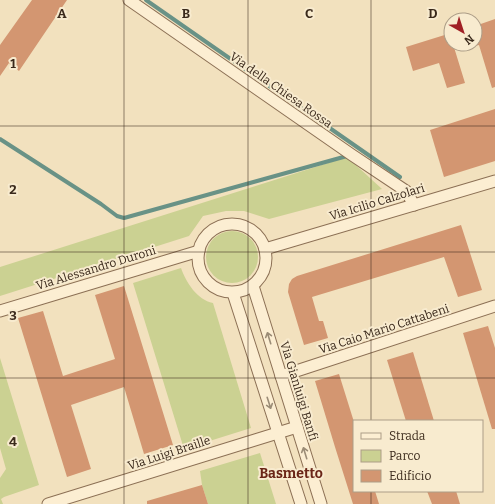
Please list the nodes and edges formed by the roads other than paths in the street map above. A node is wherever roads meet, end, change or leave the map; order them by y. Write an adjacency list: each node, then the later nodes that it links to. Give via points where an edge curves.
1 (129, 0): 3 (street, Via della Chiesa Rossa, via 406,191)
2 (495, 181): 3 (street, Via Icilio Calzolari)
3 (414, 205): 4 (street, Via Icilio Calzolari)
4 (265, 249): 5 (street, via 260,237 250,229 230,224 210,232); 6 (street, via 265,270)
5 (199, 251): 7 (street, via 199,266 206,280 219,290); 9 (street, Via Alessandro Duroni)
6 (253, 286): 7 (street); 10 (street, Via Gianluigi Banfi, one-way to 6)
7 (233, 293): 12 (street, one-way to 12)
8 (495, 306): 10 (street, Via Caio Mario Cattabeni)
9 (0, 310)
10 (281, 376): 11 (street, Via Gianluigi Banfi)
11 (297, 426): 12 (street, Via Luigi Braille); 15 (street, Via Gianluigi Banfi, one-way to 11)
12 (278, 432): 13 (street, Via Luigi Braille); 14 (street)
13 (48, 504)
14 (301, 504)
15 (321, 504)

